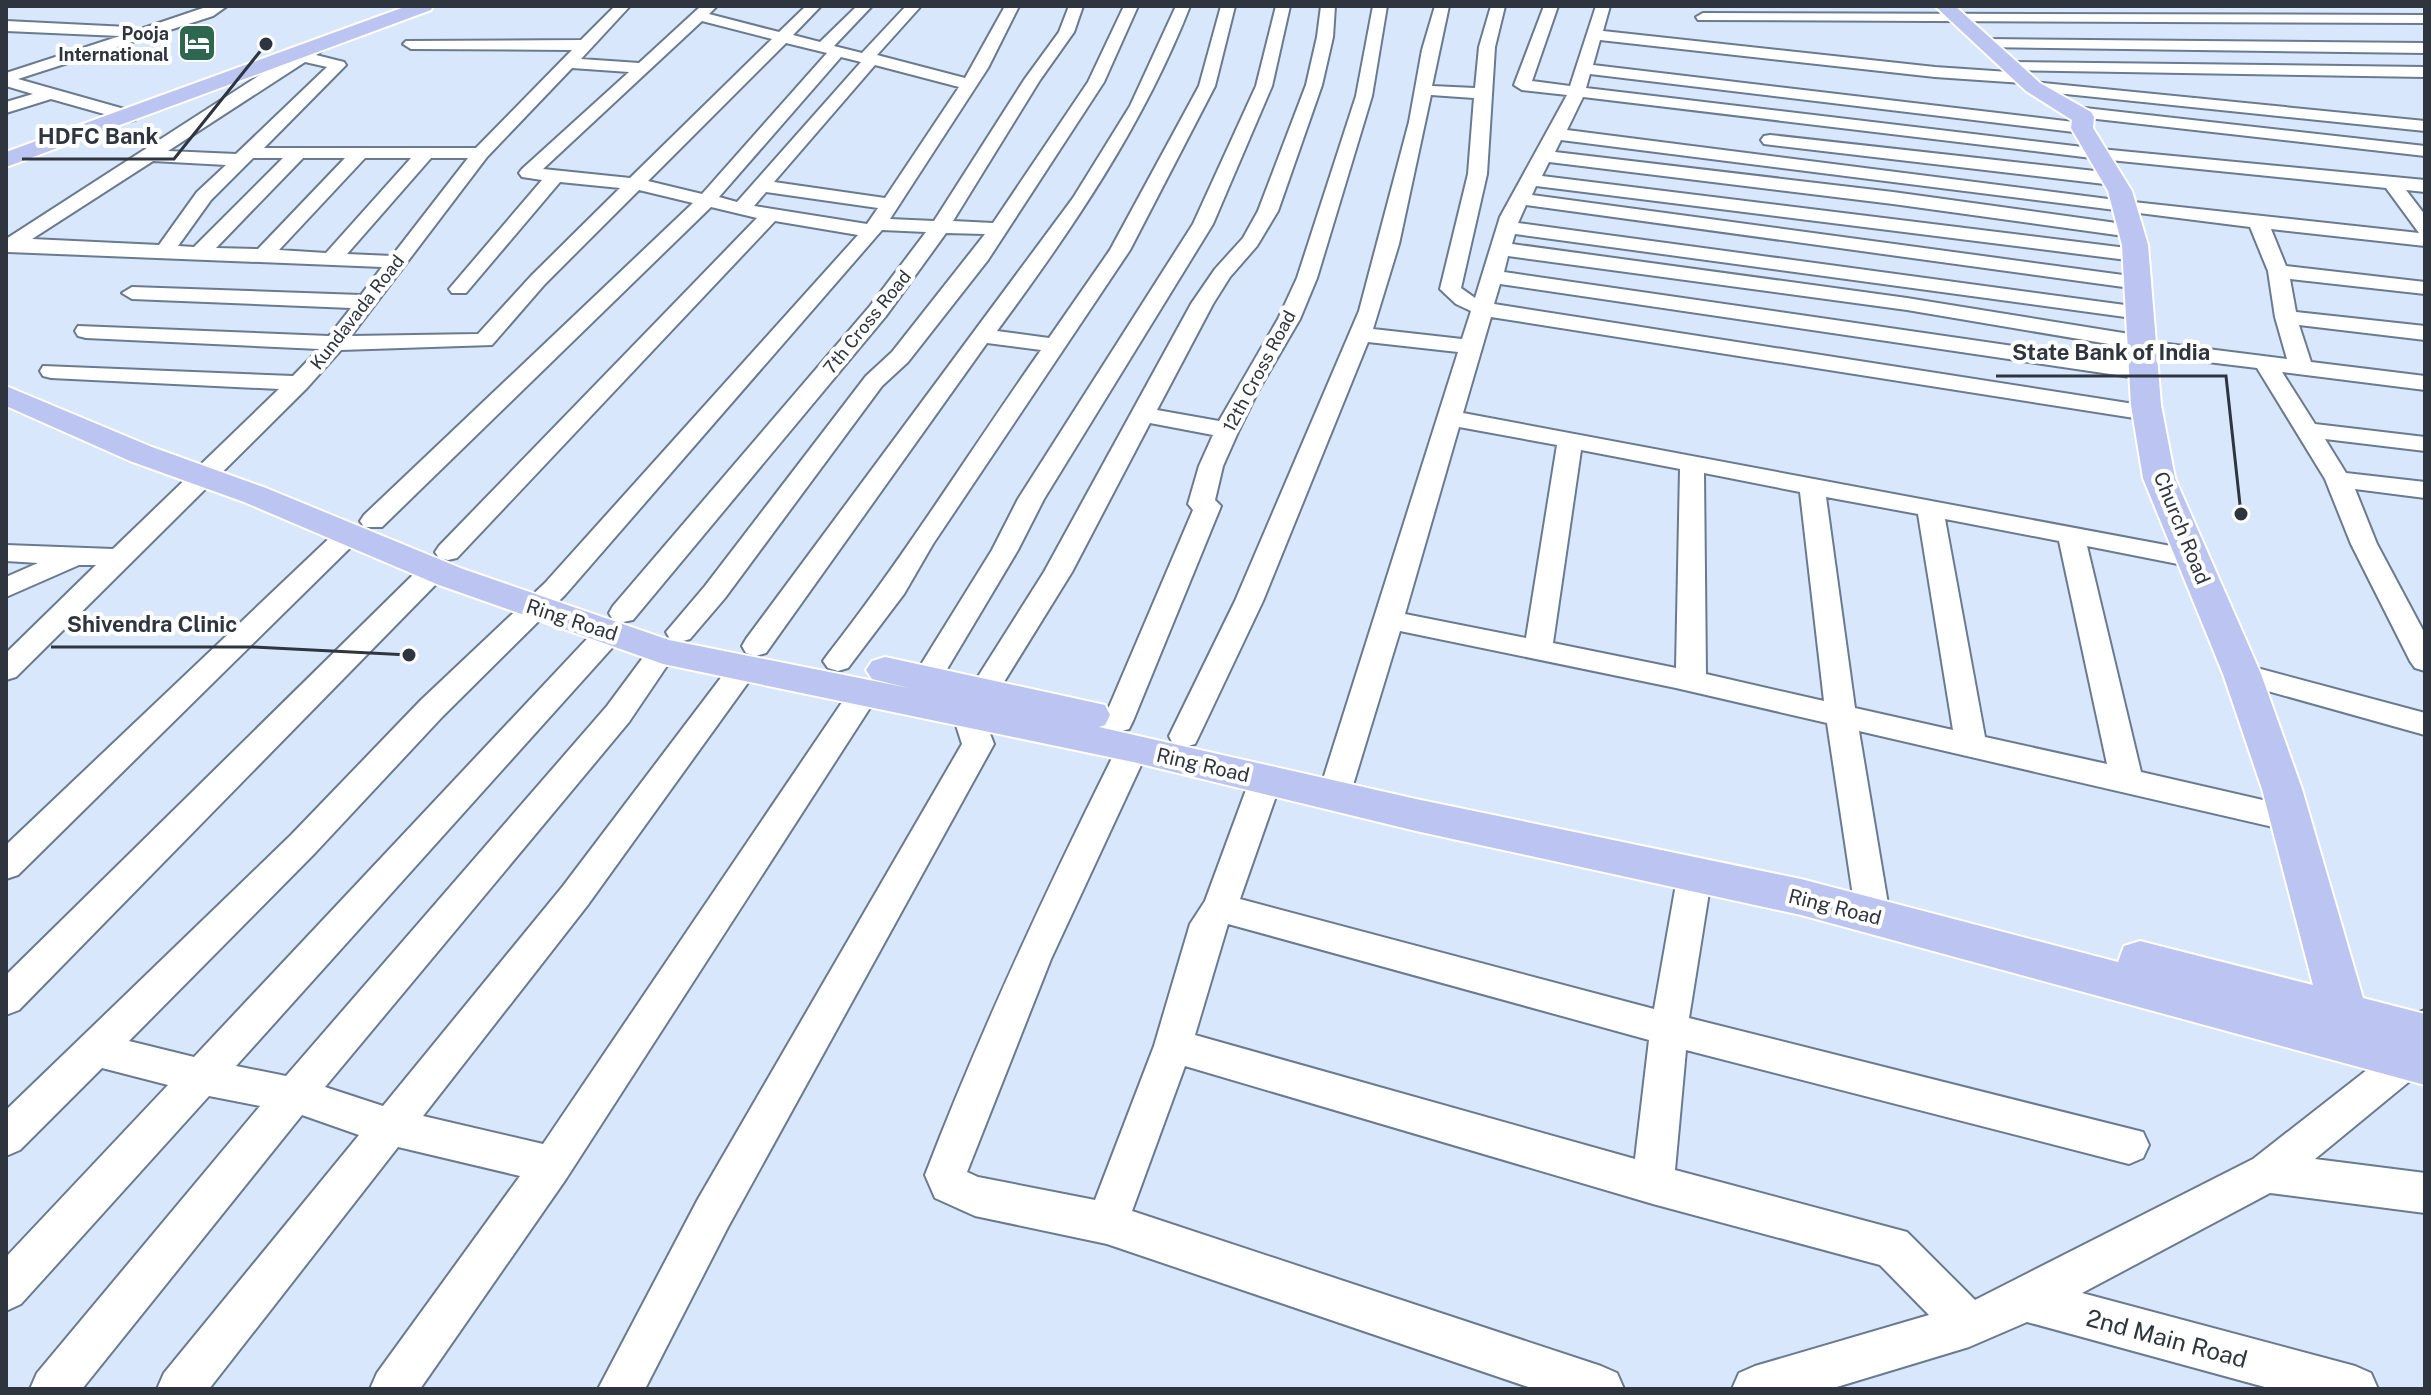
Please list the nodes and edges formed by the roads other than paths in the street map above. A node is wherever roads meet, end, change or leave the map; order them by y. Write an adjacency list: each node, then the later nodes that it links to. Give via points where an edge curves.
1 (220, 6): 25 (street)
2 (424, 6): 29 (main road)
3 (623, 6): 31 (street, Kundavada Road)
4 (814, 6): 26 (street)
5 (865, 6): 35 (street)
6 (914, 6): 38 (street)
7 (1012, 6): 48 (street)
8 (1076, 6): 94 (street, 7th Cross Road, via 1066,32)
9 (1131, 6): 95 (street, via 1119,44)
10 (1183, 6): 124 (street, via 1159,45 1147,94 1050,248)
11 (1228, 6): 127 (street, via 1207,86 1120,250)
12 (1283, 6): 168 (street, via 1264,86 1203,224 1031,499)
13 (1328, 6): 138 (street, via 1317,71 1284,175 1254,237 1217,281)
14 (1380, 6): 140 (street, 12th Cross Road, via 1357,122 1307,278)
15 (1442, 6): 49 (street)
16 (1498, 6): 52 (street, via 1485,46)
17 (1551, 6): 50 (street, via 1522,85)
18 (1603, 6): 36 (street)
19 (2198, 6): 22 (street)
20 (704, 11): 26 (street); 43 (street)
21 (1700, 11): 28 (street); 33 (street)
22 (2217, 19): 23 (street); 32 (street); 33 (street)
23 (2425, 19)
24 (6, 26): 25 (street)
25 (147, 33): 42 (street)
26 (784, 37): 35 (street); 80 (street)
27 (1773, 37): 28 (street)
28 (1721, 43): 36 (street, via 1663,36); 39 (street); 46 (street)
29 (322, 44): 37 (street); 59 (main road)
30 (411, 44): 31 (street)
31 (587, 45): 41 (street, Kundavada Road)
32 (2260, 47): 33 (street); 34 (street); 44 (street)
33 (1987, 48): 39 (street); 39 (street, via 1935,72); 44 (street); 55 (street); 61 (main road)
34 (2425, 48)
35 (830, 49): 38 (street); 86 (street)
36 (1589, 53): 46 (street); 50 (street)
37 (300, 56): 73 (street); 75 (street, via 338,65)
38 (869, 59): 48 (street); 81 (street)
39 (1839, 61)
40 (6, 62): 42 (street)
41 (569, 63): 43 (street); 71 (street, Kundavada Road)
42 (51, 64): 47 (street)
43 (643, 68): 77 (street, via 528,173)
44 (2296, 71): 45 (street); 53 (street)
45 (2425, 72)
46 (1723, 77): 54 (street); 58 (street, via 1913,90)
47 (6, 80): 51 (street)
48 (968, 84): 87 (street)
49 (1423, 90): 52 (street); 123 (street, via 1389,244)
50 (1577, 92): 62 (street); 64 (street)
51 (52, 93): 57 (street); 59 (street)
52 (1482, 93): 119 (street, via 1478,172 1450,289)
53 (2333, 96): 55 (street); 56 (street); 60 (street)
54 (1869, 102): 58 (street); 64 (street)
55 (2188, 102): 60 (street)
56 (2393, 104)
57 (6, 108)
58 (1919, 108): 61 (street)
59 (129, 116): 76 (main road)
60 (2365, 119): 63 (street); 66 (street)
61 (2079, 120): 66 (street); 108 (main road)
62 (1568, 122): 74 (street); 78 (street)
63 (2425, 126)
64 (1877, 127): 72 (street); 108 (street)
65 (1748, 137): 72 (street)
66 (2388, 147): 67 (street)
67 (2425, 151)
68 (298, 153): 69 (street); 75 (street); 102 (street)
69 (360, 153): 70 (street); 103 (street)
70 (426, 153): 71 (street); 104 (street)
71 (481, 153): 105 (street, Kundavada Road)
72 (1885, 153): 78 (street); 108 (street)
73 (147, 155): 75 (street); 99 (street)
74 (1543, 156): 83 (street); 85 (street)
75 (245, 157): 101 (street, via 204,196)
76 (6, 160)
77 (556, 175): 80 (street); 113 (street)
78 (1889, 175): 84 (street); 85 (street)
79 (2392, 183): 82 (street); 96 (street); 108 (street)
80 (637, 184): 86 (street); 126 (street, via 484,340)
81 (762, 186): 87 (street); 88 (street)
82 (2425, 186)
83 (1525, 189): 92 (street); 97 (street); 100 (street)
84 (2039, 196): 90 (street); 108 (street)
85 (1893, 198): 90 (street); 92 (street)
86 (707, 200): 88 (street); 150 (street)
87 (890, 204): 93 (street)
88 (742, 208): 89 (street)
89 (770, 215): 93 (street); 156 (street)
90 (2043, 219): 108 (street)
91 (2258, 222): 98 (street); 108 (street); 109 (street)
92 (1898, 224): 100 (street); 108 (street)
93 (874, 227): 94 (street); 158 (street)
94 (940, 227): 95 (street); 160 (street, 7th Cross Road, via 878,311)
95 (998, 229): 161 (street)
96 (2425, 229)
97 (1504, 238): 106 (street); 110 (street); 114 (street)
98 (2425, 240)
99 (8, 246): 101 (street)
100 (1901, 251): 107 (street); 111 (street)
101 (163, 253): 102 (street)
102 (198, 254): 103 (street)
103 (262, 257): 104 (street)
104 (330, 260): 105 (street)
105 (397, 262): 117 (street, Kundavada Road)
106 (1811, 267): 111 (street); 114 (street)
107 (2022, 267): 108 (street); 116 (street)
108 (2131, 268): 116 (street); 118 (street); 125 (street); 129 (street); 137 (main road, Church Road)
109 (2278, 271): 112 (street); 120 (street)
110 (1492, 277): 119 (street); 125 (street)
111 (1904, 279): 116 (street); 118 (street)
112 (2425, 288)
113 (459, 289)
114 (1811, 291): 118 (street)
115 (132, 293): 117 (street)
116 (2025, 296)
117 (367, 302): 126 (street, Kundavada Road)
118 (1907, 304): 125 (street)
119 (1483, 309): 128 (street); 133 (street)
120 (2286, 317): 122 (street); 130 (street)
121 (86, 331): 126 (street)
122 (2425, 333)
123 (1360, 334): 128 (street); 175 (street, via 1249,601)
124 (982, 336): 127 (street); 163 (street)
125 (1910, 338): 133 (street)
126 (335, 343): 134 (street, Kundavada Road)
127 (1056, 345): 164 (street, via 885,600)
128 (1472, 347): 139 (street)
129 (2265, 363): 130 (street); 141 (street)
130 (2301, 367): 135 (street)
131 (51, 371): 134 (street)
132 (6, 374): 145 (main road, Ring Road, via 164,441)
133 (1914, 376): 137 (street)
134 (299, 383): 145 (street, Kundavada Road)
135 (2425, 383)
136 (6, 395): 145 (main road, Ring Road)
137 (2147, 413): 155 (main road, Church Road, via 2159,478)
138 (1141, 414): 140 (street); 171 (street, via 1058,572)
139 (1451, 418): 142 (street); 159 (street)
140 (1227, 430): 174 (street, 12th Cross Road, via 1201,504 1208,506)
141 (2308, 430): 143 (street); 146 (street)
142 (1570, 441): 144 (street); 162 (street)
143 (2425, 444)
144 (1692, 463): 147 (street); 169 (street)
145 (212, 470): 150 (main road, Ring Road); 154 (street, Kundavada Road)
146 (2338, 479): 148 (street); 165 (street, via 2364,544)
147 (1812, 486): 149 (street); 172 (street)
148 (2425, 490)
149 (1930, 508): 151 (street); 176 (street)
150 (361, 528): 156 (main road, Ring Road); 181 (street)
151 (2071, 535): 155 (street); 178 (street)
152 (6, 553): 153 (street)
153 (77, 555): 154 (street); 157 (street)
154 (121, 558): 166 (street, Kundavada Road)
155 (2193, 558): 167 (main road, Church Road)
156 (441, 561): 158 (main road, Ring Road); 185 (street)
157 (6, 588)
158 (545, 599): 160 (main road, Ring Road); 190 (street)
159 (1390, 620): 162 (street); 179 (street)
160 (616, 623): 161 (main road, Ring Road); 191 (street, 7th Cross Road)
161 (671, 642): 163 (main road, Ring Road); 192 (street, via 588,750)
162 (1538, 650): 169 (street)
163 (750, 656): 164 (main road, Ring Road); 170 (main road, Ring Road); 193 (street, via 575,896)
164 (838, 661): 168 (main road, Ring Road)
165 (2425, 661)
166 (6, 670)
167 (2242, 674): 173 (street); 180 (main road, Church Road)
168 (927, 679): 171 (main road, Ring Road)
169 (1691, 681): 172 (street)
170 (866, 690): 171 (main road, Ring Road); 196 (street)
171 (977, 703): 174 (main road, Ring Road); 207 (street, via 978,744 713,1213)
172 (1841, 715): 176 (street); 183 (street)
173 (2425, 724)
174 (1125, 735): 175 (main road, Ring Road); 177 (main road, Ring Road); 200 (street, via 945,1175 949,1184 975,1196)
175 (1184, 736): 179 (main road, Ring Road)
176 (1971, 745): 178 (street)
177 (1266, 779): 179 (main road, Ring Road); 184 (street)
178 (2127, 781): 180 (street)
179 (1338, 784): 182 (main road, Ring Road); 183 (main road, Ring Road, via 1802,872)
180 (2290, 818): 186 (main road, Church Road)
181 (6, 866)
182 (1687, 873): 183 (main road, Ring Road); 187 (street, via 1694,880)
183 (1871, 903): 186 (main road, Ring Road); 188 (main road, Ring Road)
184 (1220, 908): 187 (street); 189 (street, via 1208,924)
185 (6, 999)
186 (2344, 1014): 188 (main road, Ring Road)
187 (1669, 1029): 195 (street); 198 (street)
188 (2419, 1043): 197 (street)
189 (1173, 1046): 198 (street); 200 (street)
190 (95, 1049): 191 (street); 194 (street)
191 (203, 1077): 192 (street); 201 (street, 7th Cross Road)
192 (294, 1095): 193 (street); 204 (street)
193 (391, 1127): 196 (street); 205 (street)
194 (6, 1137)
195 (2129, 1145)
196 (552, 1165): 206 (street)
197 (2267, 1173): 199 (street); 202 (street)
198 (1653, 1184): 203 (street, via 1892,1247)
199 (2425, 1193)
200 (1107, 1223): 208 (street)
201 (6, 1289)
202 (2026, 1300): 203 (street); 210 (street, 2nd Main Road)
203 (1969, 1325): 209 (street)
204 (53, 1389)
205 (180, 1389)
206 (393, 1389)
207 (621, 1389)
208 (1601, 1389)
209 (1755, 1389)
210 (2355, 1389)

